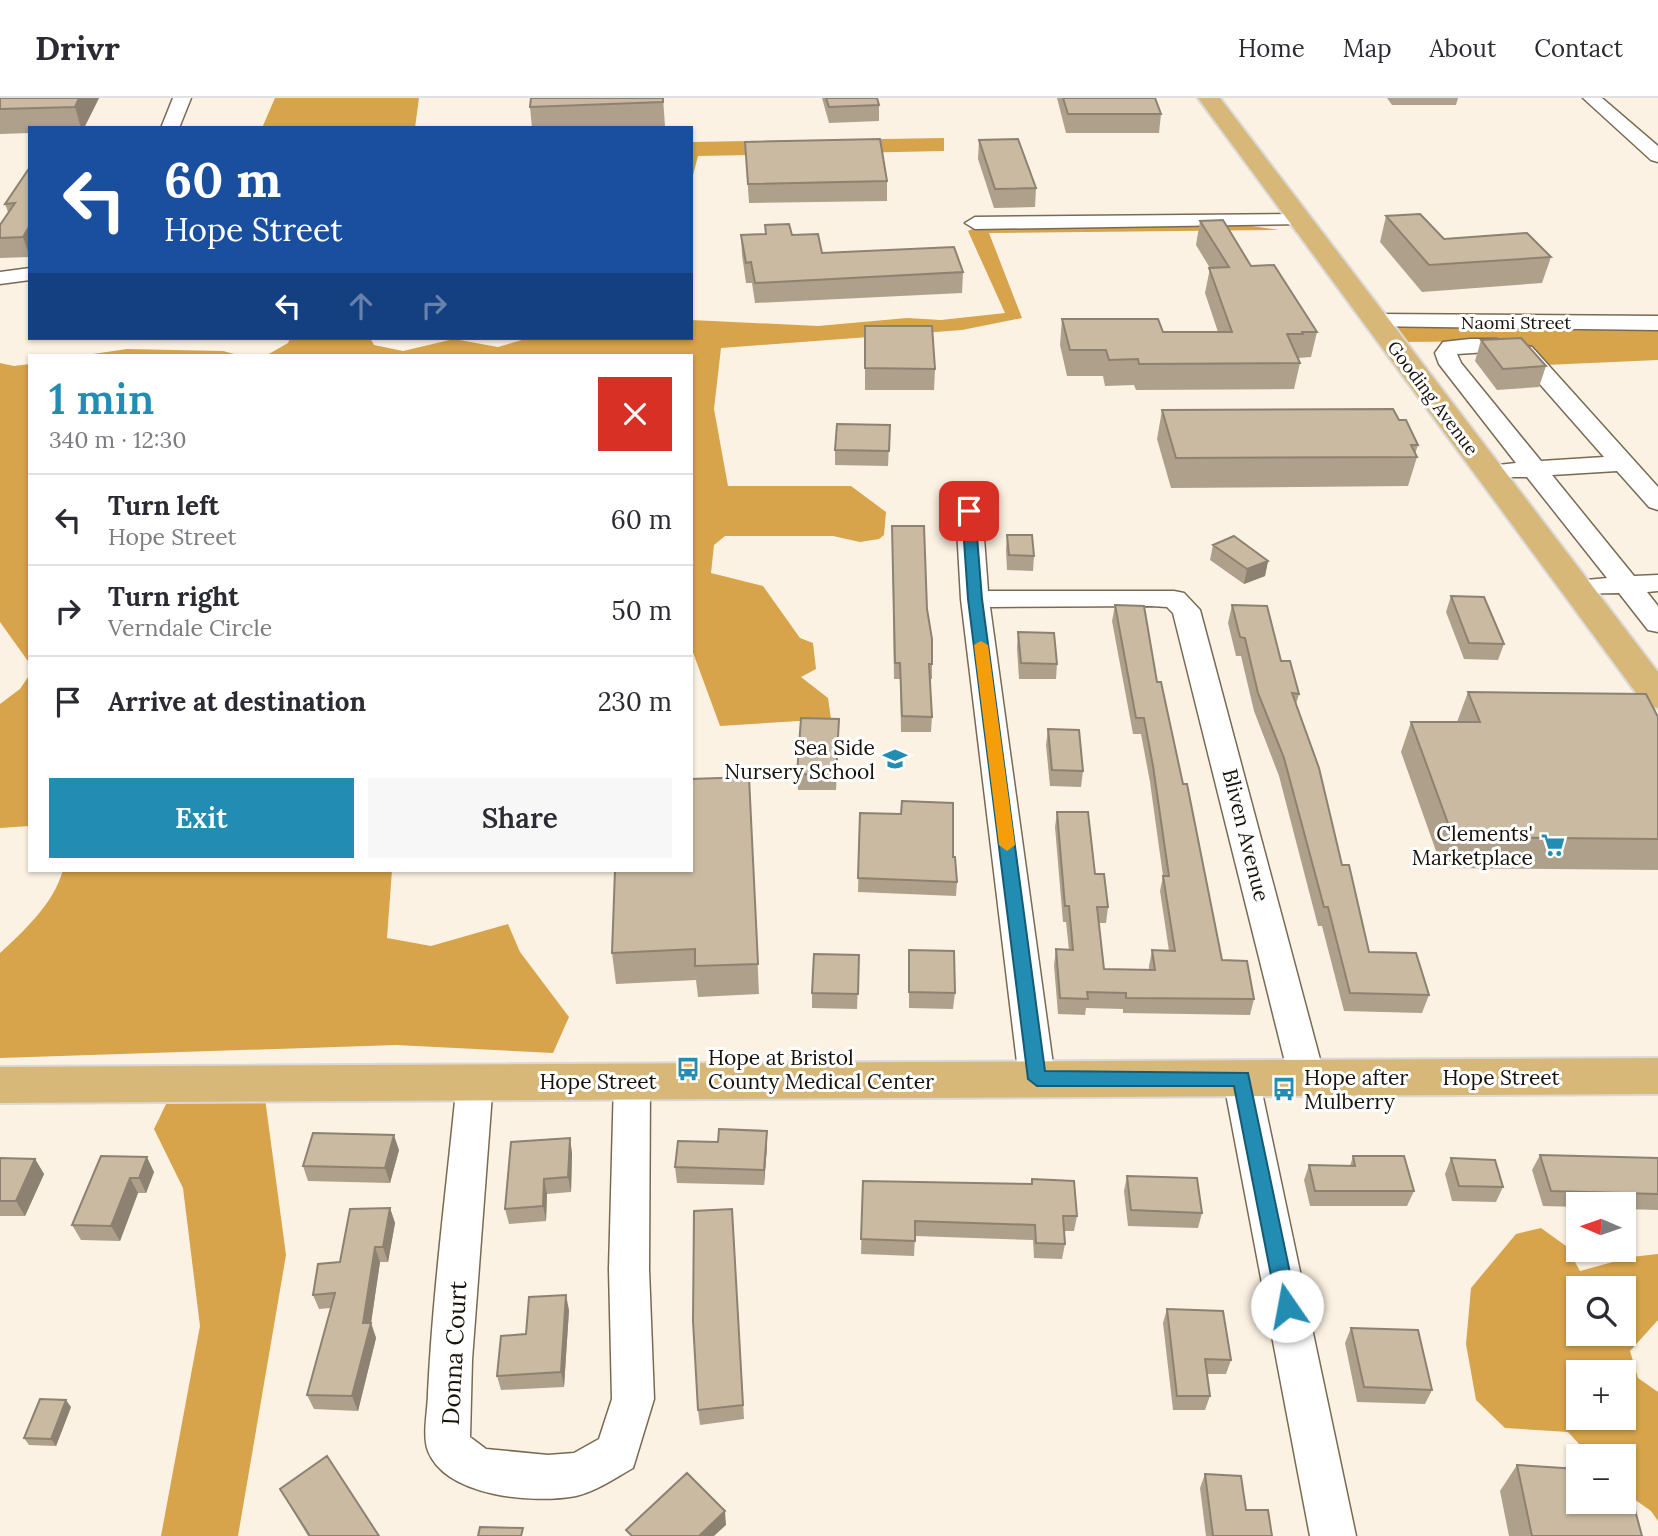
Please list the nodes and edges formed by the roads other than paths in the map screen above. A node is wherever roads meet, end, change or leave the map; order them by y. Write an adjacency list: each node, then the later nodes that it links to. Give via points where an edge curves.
1 (182, 98): 4 (street)
2 (1209, 98): 6 (main road, Gooding Avenue)
3 (1592, 98): 5 (street)
4 (171, 126)
5 (1658, 156)
6 (1298, 220): 7 (street); 10 (main road, Gooding Avenue)
7 (975, 223)
8 (28, 274): 9 (street)
9 (0, 278)
10 (1374, 321): 11 (street, Naomi Street); 14 (main road, Gooding Avenue)
11 (1658, 323)
12 (1623, 463): 13 (street); 13 (street, via 1524,352 1505,344 1451,347 1446,353 1450,364); 15 (street)
13 (1534, 469): 14 (street); 18 (street)
14 (1489, 472): 19 (main road, Gooding Avenue)
15 (1658, 502)
16 (969, 511): 20 (street)
17 (1658, 583): 18 (street)
18 (1627, 585): 19 (street); 21 (street)
19 (1576, 588): 22 (main road, Gooding Avenue)
20 (975, 599): 25 (street, Bliven Avenue, via 1174,600 1189,615); 26 (street)
21 (1658, 624)
22 (1658, 697)
23 (1658, 1076): 25 (main road, Hope Street)
24 (1241, 1078): 25 (main road, Hope Street); 26 (main road, Hope Street); 30 (street)
25 (1307, 1078)
26 (1037, 1079): 28 (main road, Hope Street)
27 (475, 1081): 28 (main road, Hope Street); 28 (street, Donna Court, via 448,1447 473,1468 548,1476 578,1474 617,1453 628,1424 633,1399 629,1269); 29 (main road, Hope Street)
28 (632, 1081)
29 (0, 1085)
30 (1333, 1536)

